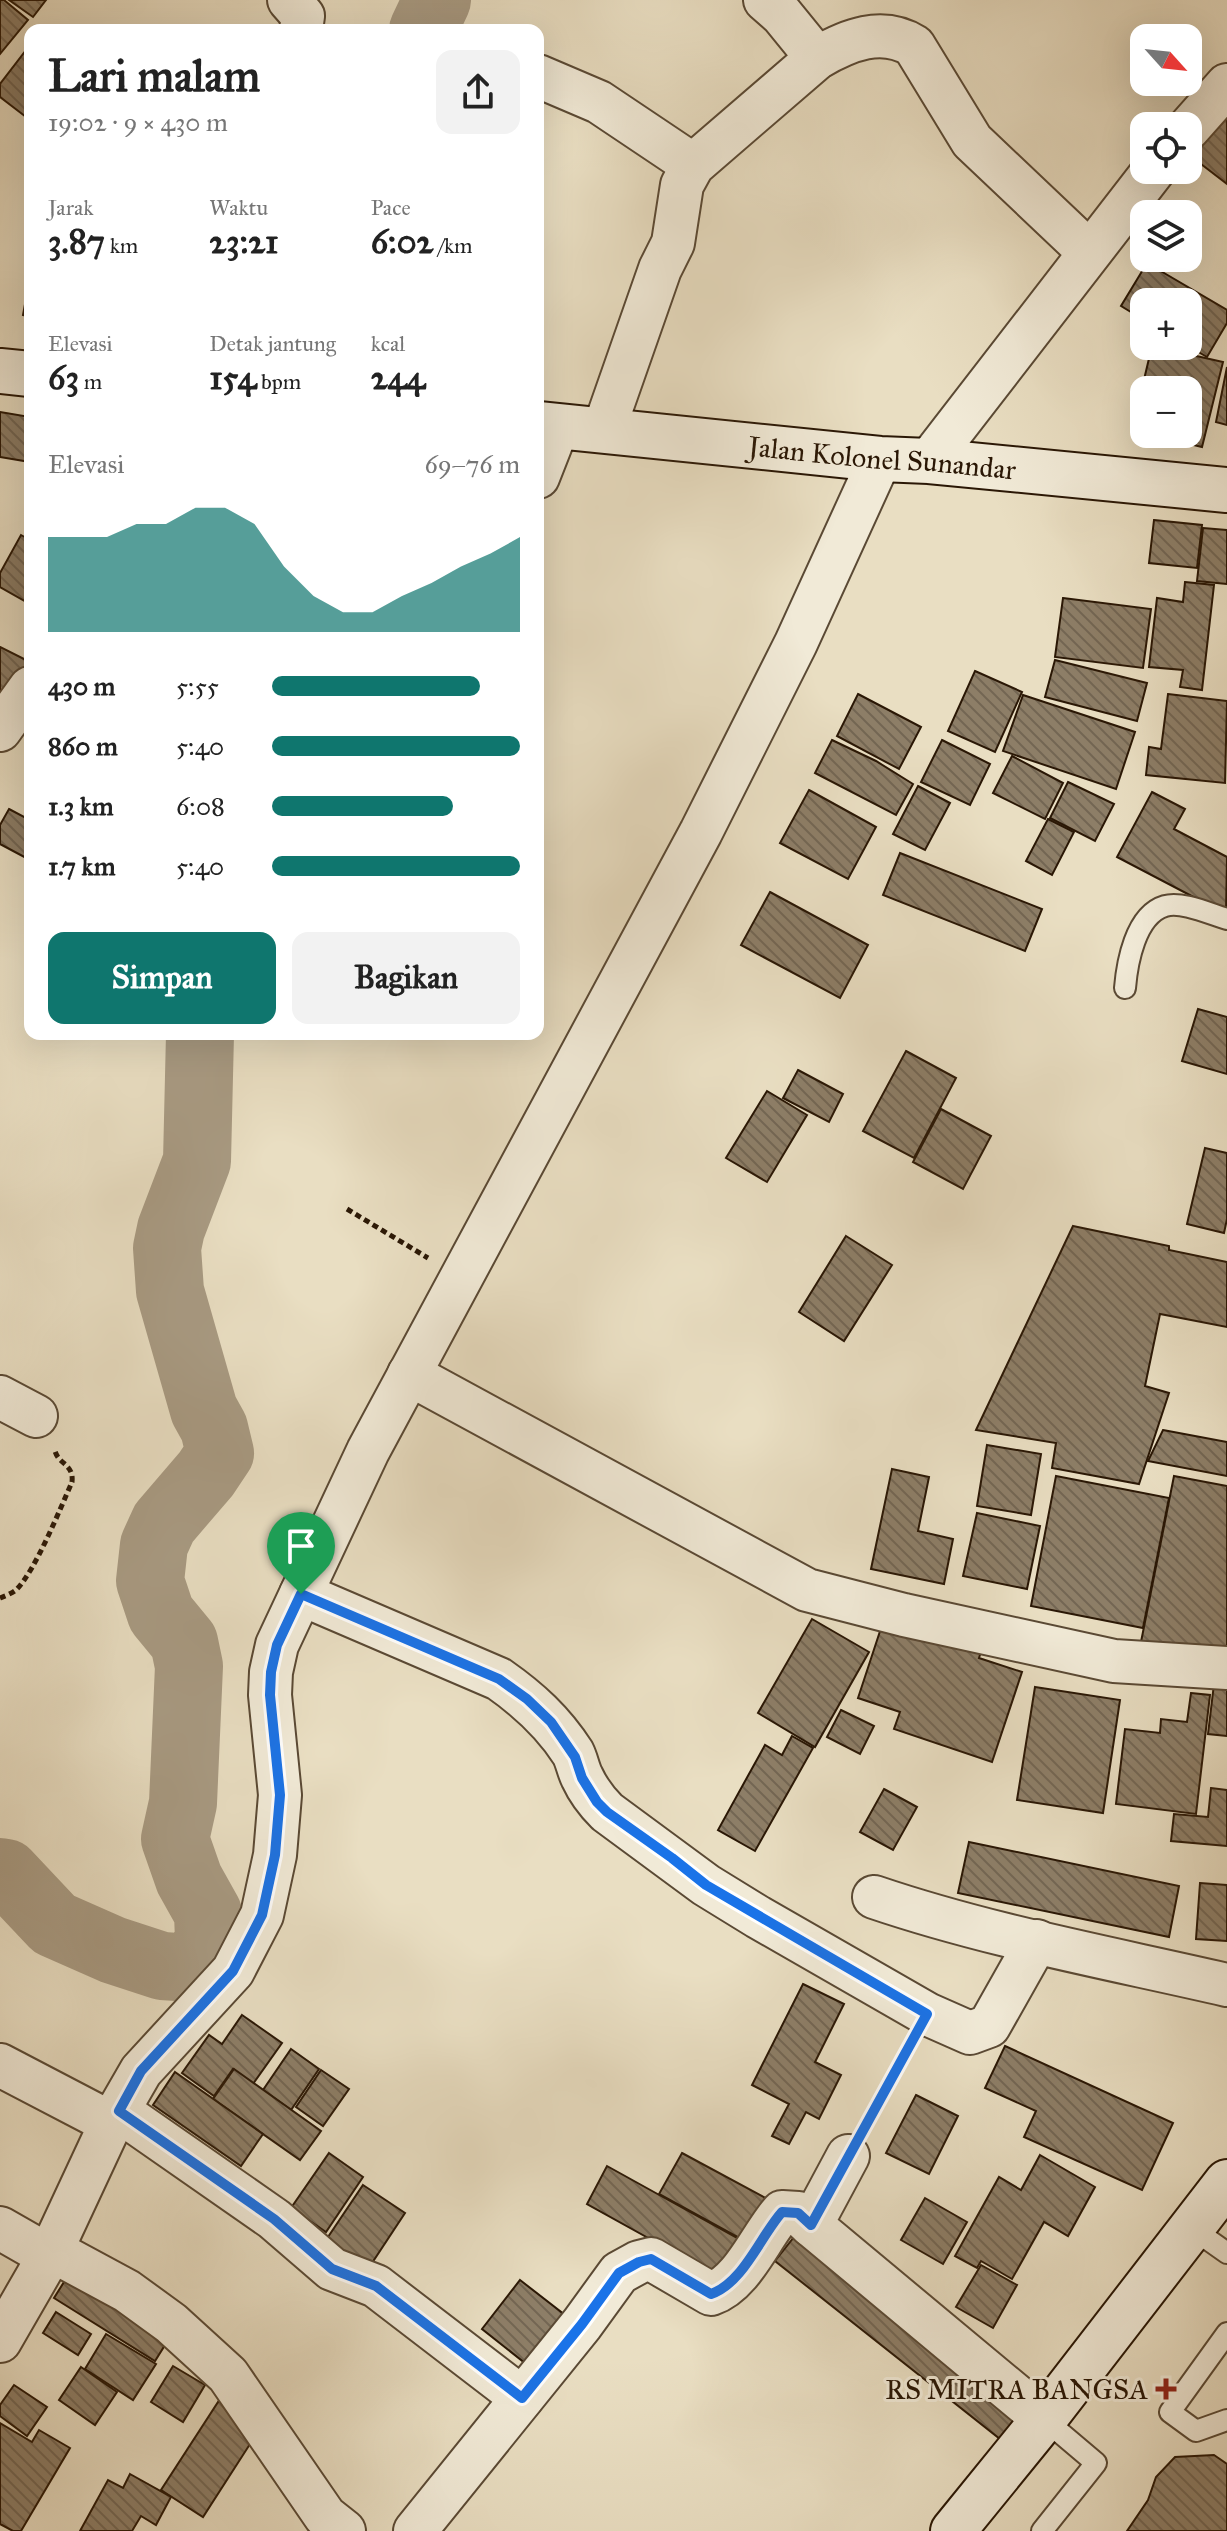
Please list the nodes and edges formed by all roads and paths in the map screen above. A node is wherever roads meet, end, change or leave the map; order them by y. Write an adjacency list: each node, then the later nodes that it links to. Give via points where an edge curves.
1 (289, 0): 3 (street, via 303,16)
2 (765, 0): 4 (street)
3 (302, 24)
4 (817, 58): 8 (street); 10 (street, via 874,35 914,46 972,141)
5 (544, 79): 8 (street, via 599,102)
6 (1227, 85): 7 (street)
7 (1202, 113)
8 (693, 165): 14 (street, via 682,185 673,243)
9 (1143, 184): 10 (street)
10 (1089, 252): 17 (street)
11 (0, 371): 12 (main road)
12 (24, 373)
13 (548, 425): 14 (main road, Jalan Kolonel Sunandar); 15 (street)
14 (604, 429): 16 (main road, Jalan Kolonel Sunandar)
15 (544, 446)
16 (880, 459): 17 (main road, Jalan Kolonel Sunandar); 24 (street, via 701,832)
17 (929, 461): 18 (main road, Jalan Kolonel Sunandar)
18 (1227, 490)
19 (24, 696): 20 (street)
20 (0, 730)
21 (1227, 919): 22 (lane, via 1164,906 1137,935 1127,959)
22 (1125, 988)
23 (347, 1209): 24 (path)
24 (460, 1277): 25 (street)
25 (409, 1374): 27 (street); 29 (street, via 807,1590 1114,1661)
26 (18, 1406): 28 (path, via 73,1473 40,1551 16,1590)
27 (301, 1594): 33 (street, via 499,1679 551,1722 607,1812 706,1885); 35 (street, via 277,1645 271,1672 280,1795 262,1915 233,1971 141,2071)
28 (0, 1598)
29 (1227, 1668)
30 (874, 1897): 31 (street)
31 (1037, 1941): 32 (street); 33 (street, via 989,2026 970,2033)
32 (1227, 1985)
33 (927, 2014): 36 (path)
34 (0, 2065): 35 (street)
35 (115, 2117): 41 (street); 44 (street, via 274,2219 332,2269 376,2286)
36 (848, 2156): 38 (street)
37 (1227, 2182): 40 (main road)
38 (811, 2225): 44 (street, via 798,2213 782,2212 735,2280 711,2294 651,2259 619,2273); 45 (street)
39 (0, 2228): 41 (street)
40 (1210, 2241): 45 (main road)
41 (50, 2253): 43 (street); 47 (street, via 127,2291 228,2375 325,2516)
42 (1227, 2333): 46 (lane, via 1170,2412 1196,2431)
43 (0, 2341)
44 (522, 2398): 48 (street)
45 (1044, 2419): 49 (main road); 50 (lane, via 1096,2463)
46 (1227, 2420)
47 (344, 2531)
48 (415, 2531)
49 (953, 2531)
50 (1042, 2531)

